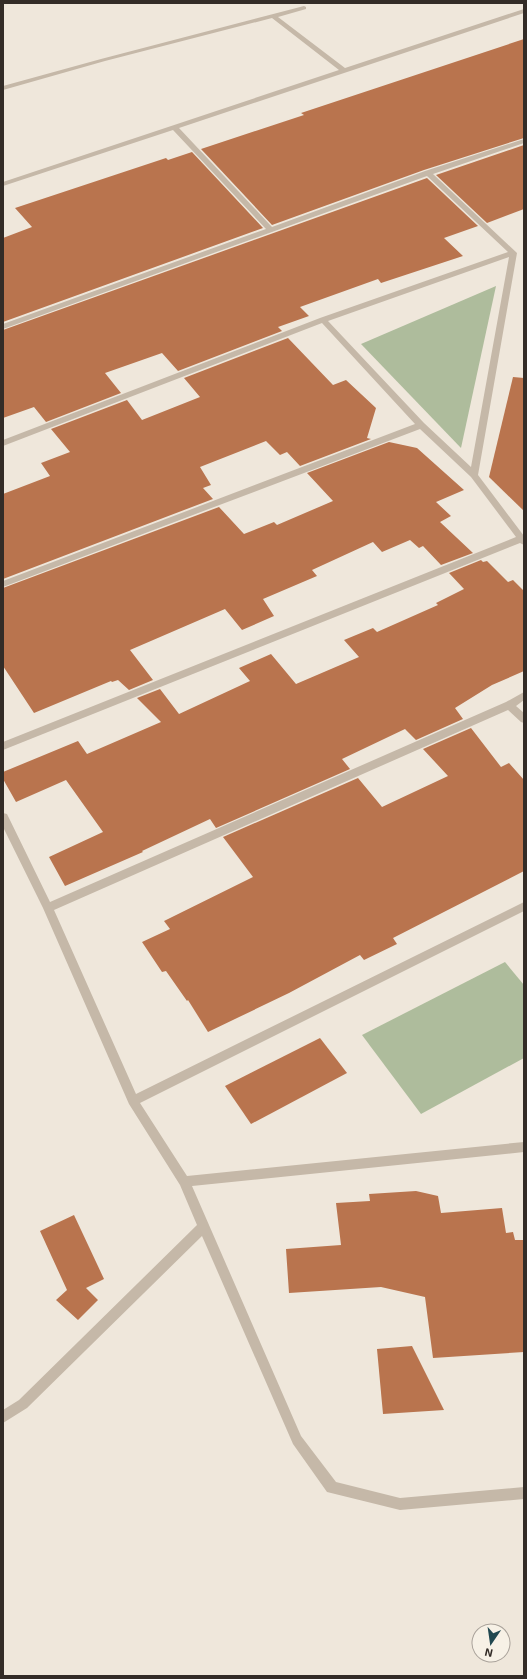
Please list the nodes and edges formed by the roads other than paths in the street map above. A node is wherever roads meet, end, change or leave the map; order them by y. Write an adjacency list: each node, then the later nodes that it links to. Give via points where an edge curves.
1 (304, 8): 3 (street)
2 (524, 11): 4 (street)
3 (273, 16): 4 (street); 5 (street)
4 (344, 71): 6 (street)
5 (3, 88)
6 (174, 127): 9 (street); 10 (street)
7 (524, 141): 8 (street)
8 (428, 173): 10 (street); 11 (street)
9 (3, 184)
10 (271, 230): 13 (street)
11 (513, 253): 12 (street); 16 (street)
12 (323, 320): 14 (street); 15 (street)
13 (3, 327)
14 (421, 425): 16 (street); 18 (street)
15 (3, 443)
16 (474, 475): 17 (street)
17 (522, 540): 22 (street)
18 (3, 584)
19 (524, 696): 20 (street)
20 (509, 704): 21 (street); 25 (street)
21 (524, 719)
22 (3, 746)
23 (3, 817): 25 (street)
24 (524, 907): 26 (street)
25 (48, 908): 26 (street)
26 (133, 1101): 28 (street)
27 (524, 1147): 28 (street)
28 (184, 1182): 29 (street)
29 (203, 1227): 30 (street, via 23,1404); 31 (street, via 297,1440 332,1487 400,1504)
30 (3, 1417)
31 (524, 1493)

